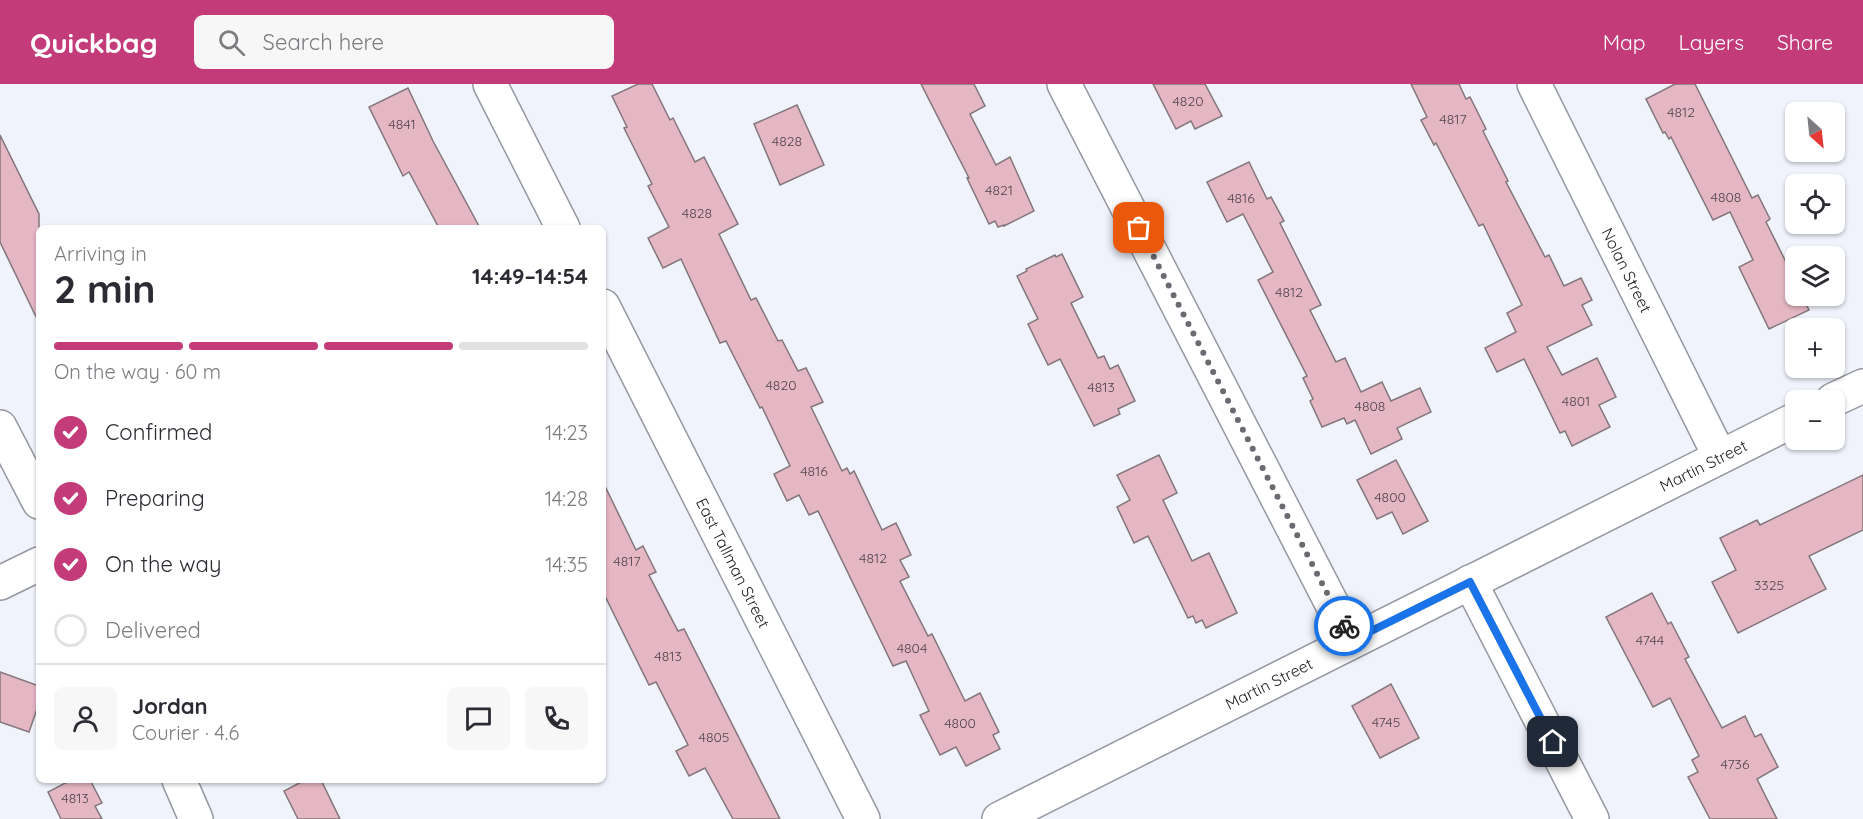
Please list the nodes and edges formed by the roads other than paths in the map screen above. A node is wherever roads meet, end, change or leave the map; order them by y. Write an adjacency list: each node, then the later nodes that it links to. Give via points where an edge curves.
1 (490, 84): 4 (street)
2 (1064, 84): 15 (street)
3 (1534, 84): 10 (street, Nolan Street)
4 (561, 225)
5 (606, 312): 18 (street, East Tallman Street)
6 (1863, 386): 7 (street)
7 (1845, 394)
8 (1785, 424): 10 (street, Martin Street)
9 (0, 427): 11 (street)
10 (1720, 457): 13 (street, Martin Street)
11 (36, 496)
12 (36, 566): 14 (street)
13 (1470, 582): 15 (street, Martin Street); 20 (street)
14 (0, 584)
15 (1351, 641): 19 (street, Martin Street)
16 (179, 783): 17 (street)
17 (196, 819)
18 (863, 819)
19 (999, 819)
20 (1592, 819)

